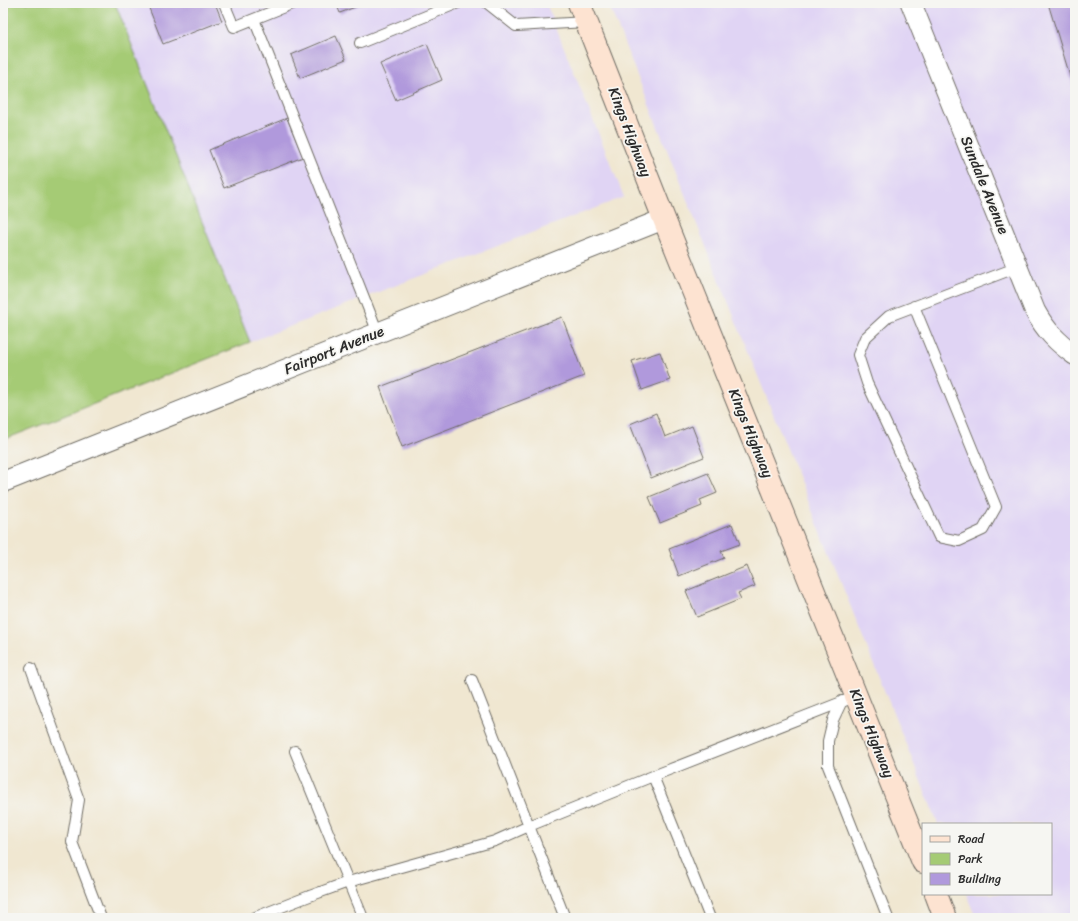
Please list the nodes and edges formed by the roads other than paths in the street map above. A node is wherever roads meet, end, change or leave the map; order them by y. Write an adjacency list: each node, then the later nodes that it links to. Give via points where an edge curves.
1 (224, 3): 7 (lane, via 234,27)
2 (294, 3): 7 (lane)
3 (458, 3): 8 (lane)
4 (488, 3): 6 (lane, via 516,26)
5 (911, 3): 10 (street, Sundale Avenue)
6 (583, 13): 9 (street, Kings Highway)
7 (254, 19): 12 (lane)
8 (360, 43)
9 (664, 219): 12 (street, Fairport Avenue); 17 (street, Kings Highway)
10 (1018, 267): 11 (lane); 13 (street, Sundale Avenue, via 1036,311 1049,333)
11 (914, 306): 11 (lane, via 889,316 865,338 858,355 867,383 939,537 959,541 983,530 996,507)
12 (378, 333): 14 (street, Fairport Avenue)
13 (1075, 356)
14 (3, 482)
15 (31, 668): 24 (lane, via 79,800 72,842)
16 (472, 680): 20 (lane)
17 (849, 698): 19 (lane); 21 (street, Kings Highway); 29 (lane, via 833,720 828,741 828,766)
18 (296, 751): 22 (lane)
19 (653, 776): 20 (lane); 28 (lane)
20 (529, 826): 22 (lane, via 495,840); 27 (lane)
21 (922, 860)
22 (348, 882): 25 (lane); 26 (lane)
23 (936, 895): 30 (street)
24 (101, 918)
25 (253, 918)
26 (363, 918)
27 (565, 918)
28 (710, 918)
29 (888, 918)
30 (945, 918)

